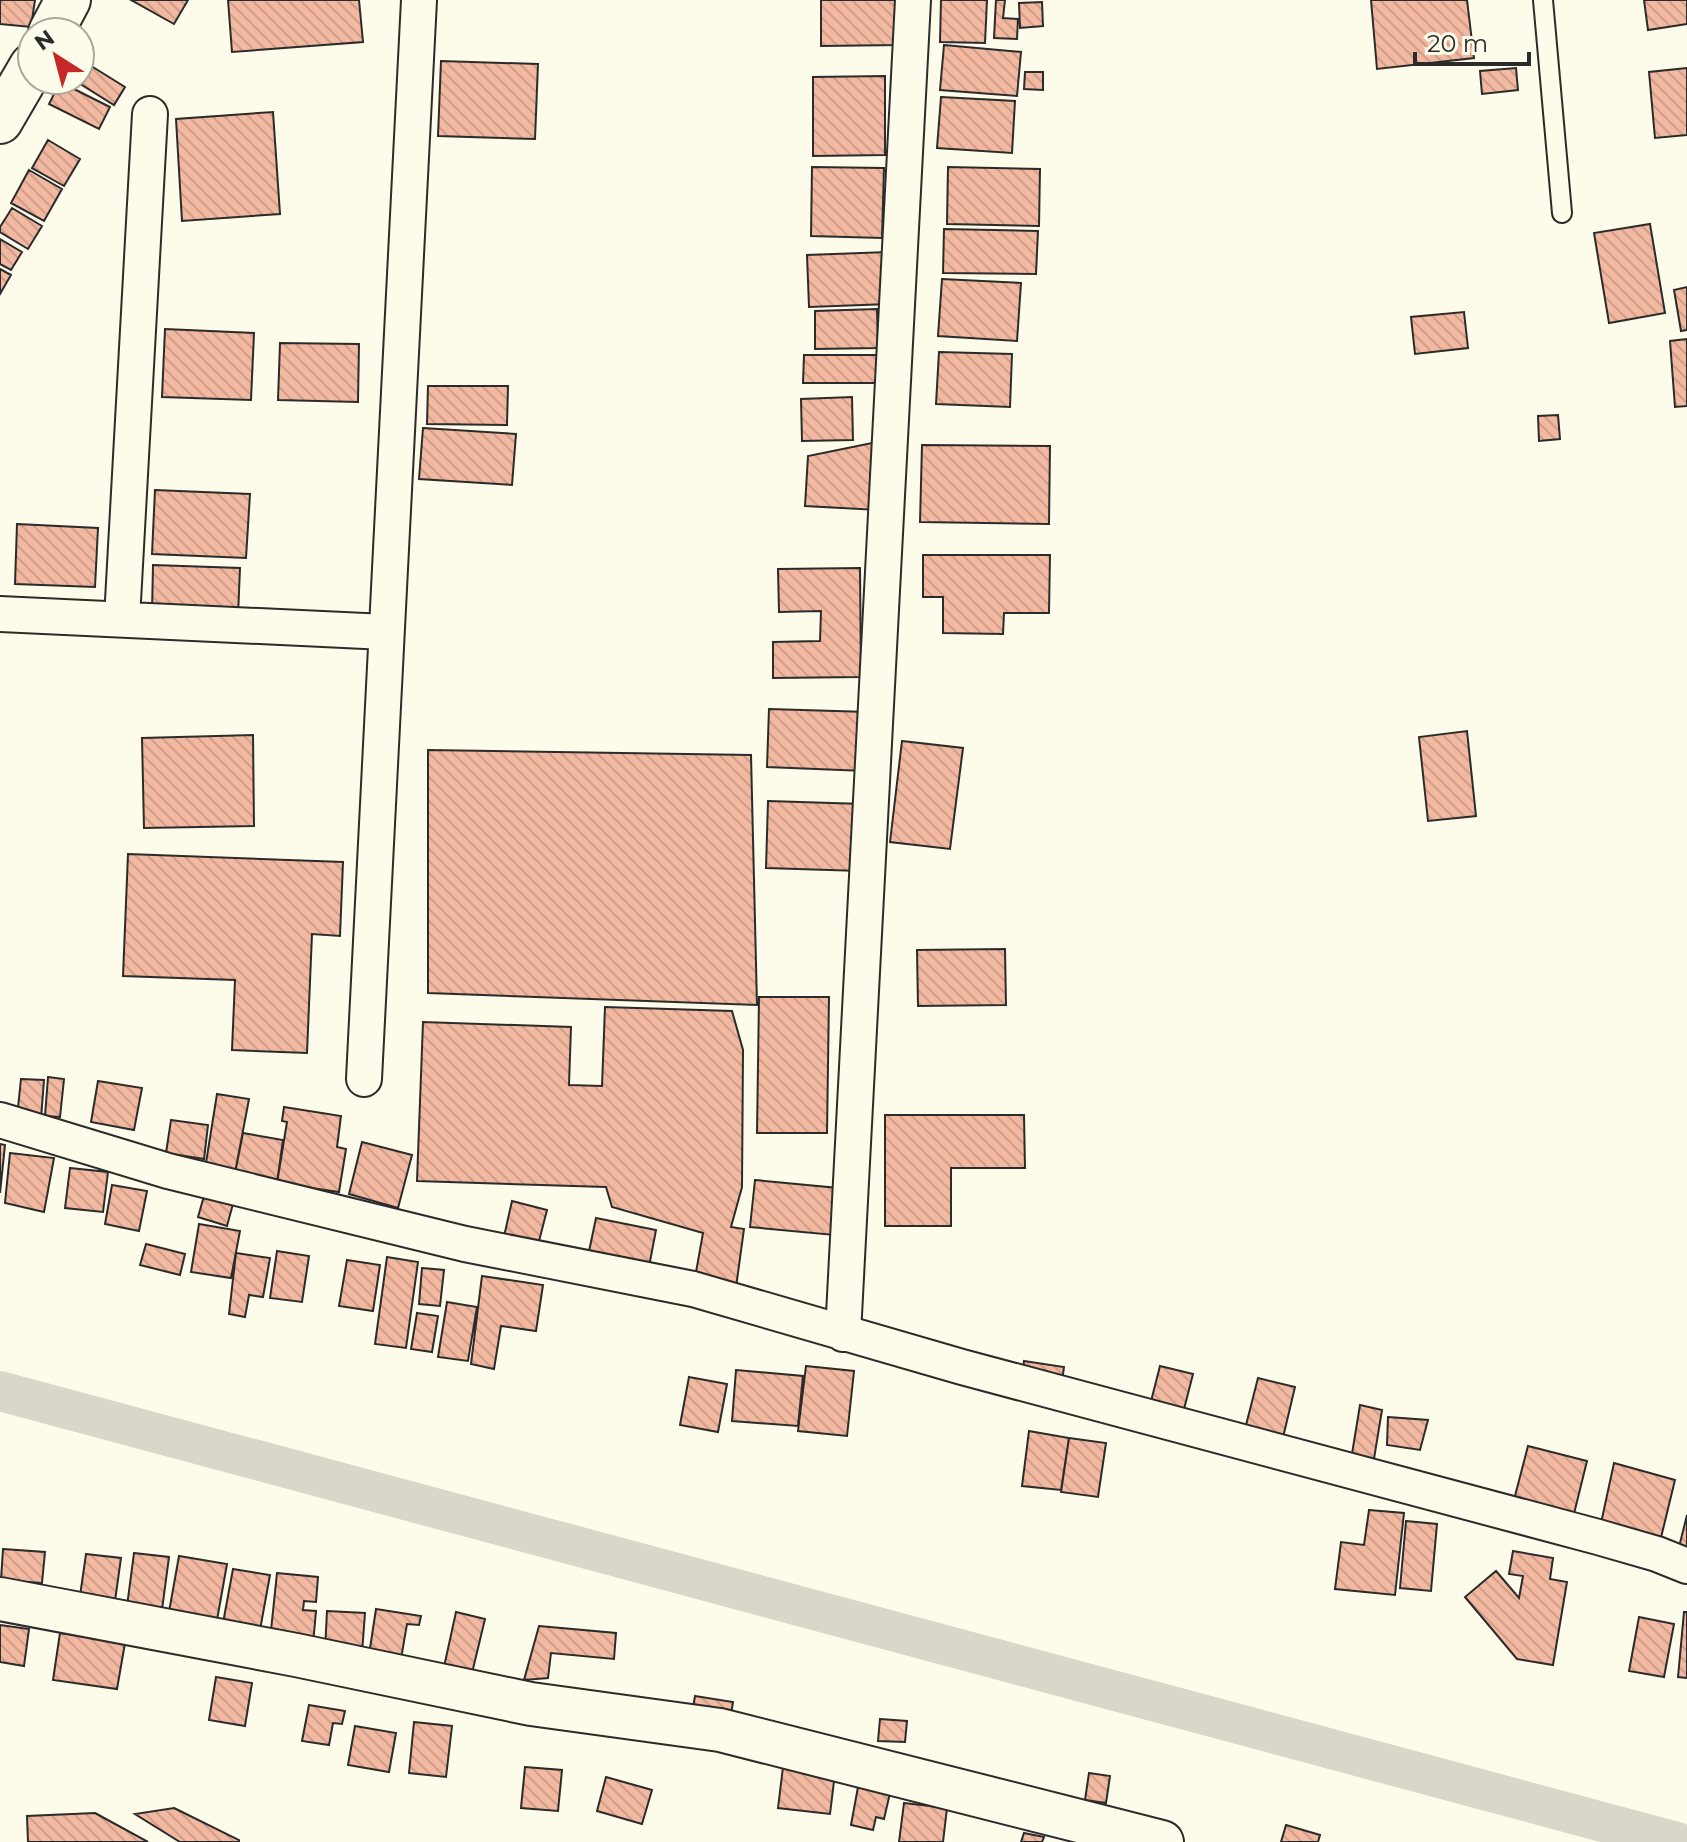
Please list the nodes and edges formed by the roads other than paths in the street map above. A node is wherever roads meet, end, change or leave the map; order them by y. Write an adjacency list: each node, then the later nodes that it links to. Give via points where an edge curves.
1 (419, 0): 10 (street)
2 (913, 0): 13 (street)
3 (1543, 0): 7 (lane)
4 (16, 94): 6 (main road)
5 (150, 114): 9 (street)
6 (0, 121)
7 (1562, 213)
8 (0, 614): 9 (street)
9 (122, 619): 10 (street)
10 (386, 632): 11 (street)
11 (364, 1079)
12 (0, 1120): 13 (street, via 168,1171 465,1244 693,1289)
13 (843, 1334): 14 (street, via 1470,1502)
14 (1687, 1566)
15 (0, 1599): 16 (street, via 531,1704 720,1730)
16 (1162, 1842)

